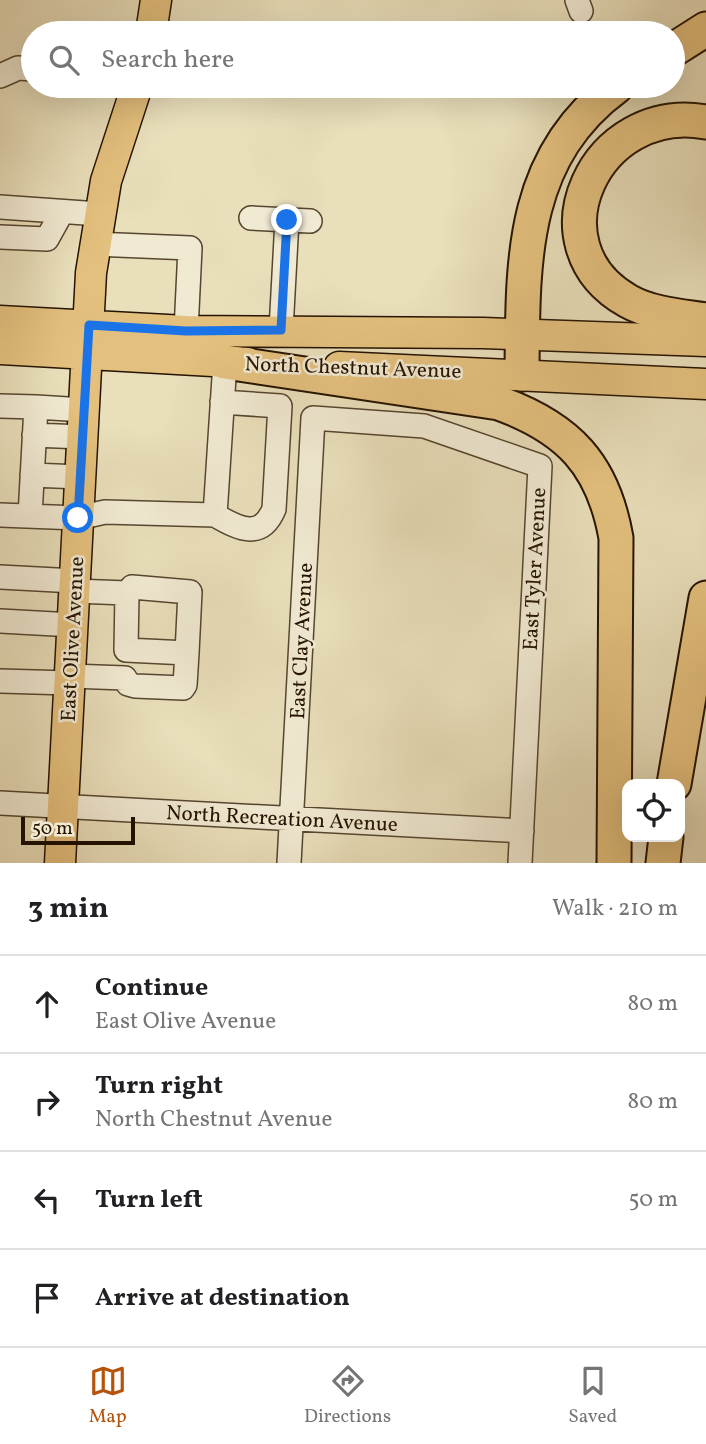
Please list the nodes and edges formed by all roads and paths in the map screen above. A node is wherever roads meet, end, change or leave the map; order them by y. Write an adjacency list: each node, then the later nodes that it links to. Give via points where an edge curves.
1 (156, 0): 2 (main road)
2 (153, 21)
3 (706, 29): 4 (highway)
4 (685, 42)
5 (21, 68): 6 (street)
6 (2, 74)
7 (133, 98): 12 (main road, East Olive Avenue)
8 (602, 98): 23 (highway, via 569,134 541,184 527,236)
9 (706, 122): 18 (highway, via 671,120 626,136 586,184 580,214 590,261 613,290 642,308)
10 (0, 207): 11 (street)
11 (62, 212): 12 (street); 16 (street, via 47,239)
12 (99, 214): 17 (main road, East Olive Avenue)
13 (251, 218): 14 (street)
14 (287, 220): 15 (street); 21 (street)
15 (310, 221)
16 (0, 237)
17 (94, 244): 20 (main road, East Olive Avenue); 22 (street, via 190,248)
18 (706, 320)
19 (0, 321): 20 (main road, North Chestnut Avenue)
20 (89, 325): 22 (main road, North Chestnut Avenue); 26 (main road, East Olive Avenue)
21 (281, 330): 22 (main road, North Chestnut Avenue); 23 (main road, North Chestnut Avenue)
22 (186, 331)
23 (522, 334): 24 (main road, North Chestnut Avenue); 28 (highway)
24 (706, 341)
25 (0, 349): 26 (main road, North Chestnut Avenue)
26 (87, 355): 27 (main road, North Chestnut Avenue); 34 (main road, East Olive Avenue)
27 (225, 362): 28 (main road, North Chestnut Avenue); 30 (street); 62 (highway, via 499,403 533,416 567,438 582,455 604,492 616,538)
28 (522, 374): 29 (main road, North Chestnut Avenue)
29 (706, 384)
30 (222, 402): 39 (street); 39 (street, via 280,405 274,509 268,524 258,529 233,526)
31 (0, 406): 32 (street)
32 (36, 407): 34 (street); 35 (street)
33 (313, 418): 56 (street, East Clay Avenue); 57 (street, East Tyler Avenue, via 424,426 540,466)
34 (83, 424): 35 (street); 37 (main road, East Olive Avenue)
35 (34, 435): 36 (street)
36 (32, 475): 37 (street); 40 (street)
37 (80, 477): 41 (main road, East Olive Avenue)
38 (0, 514): 40 (street)
39 (215, 515): 41 (street, via 104,512)
40 (30, 516): 41 (street)
41 (78, 518): 43 (main road, East Olive Avenue)
42 (0, 577): 43 (street)
43 (75, 586): 44 (street); 47 (main road, East Olive Avenue)
44 (127, 593): 48 (street); 49 (street, via 136,587 190,592)
45 (706, 598): 53 (highway)
46 (0, 621): 47 (street)
47 (72, 625): 51 (main road, East Olive Avenue)
48 (127, 650): 49 (street); 50 (street)
49 (187, 653): 50 (street, via 183,688 131,685)
50 (125, 678): 51 (street)
51 (70, 680): 52 (street); 55 (main road, East Olive Avenue)
52 (0, 681)
53 (675, 779)
54 (0, 803): 55 (street, North Recreation Avenue)
55 (63, 806): 56 (street, North Recreation Avenue); 59 (main road, East Olive Avenue)
56 (292, 818): 57 (street, North Recreation Avenue); 60 (street, East Clay Avenue)
57 (522, 831): 61 (street, East Tyler Avenue)
58 (665, 842): 63 (highway)
59 (60, 863)
60 (289, 863)
61 (520, 863)
62 (614, 863)
63 (663, 863)

